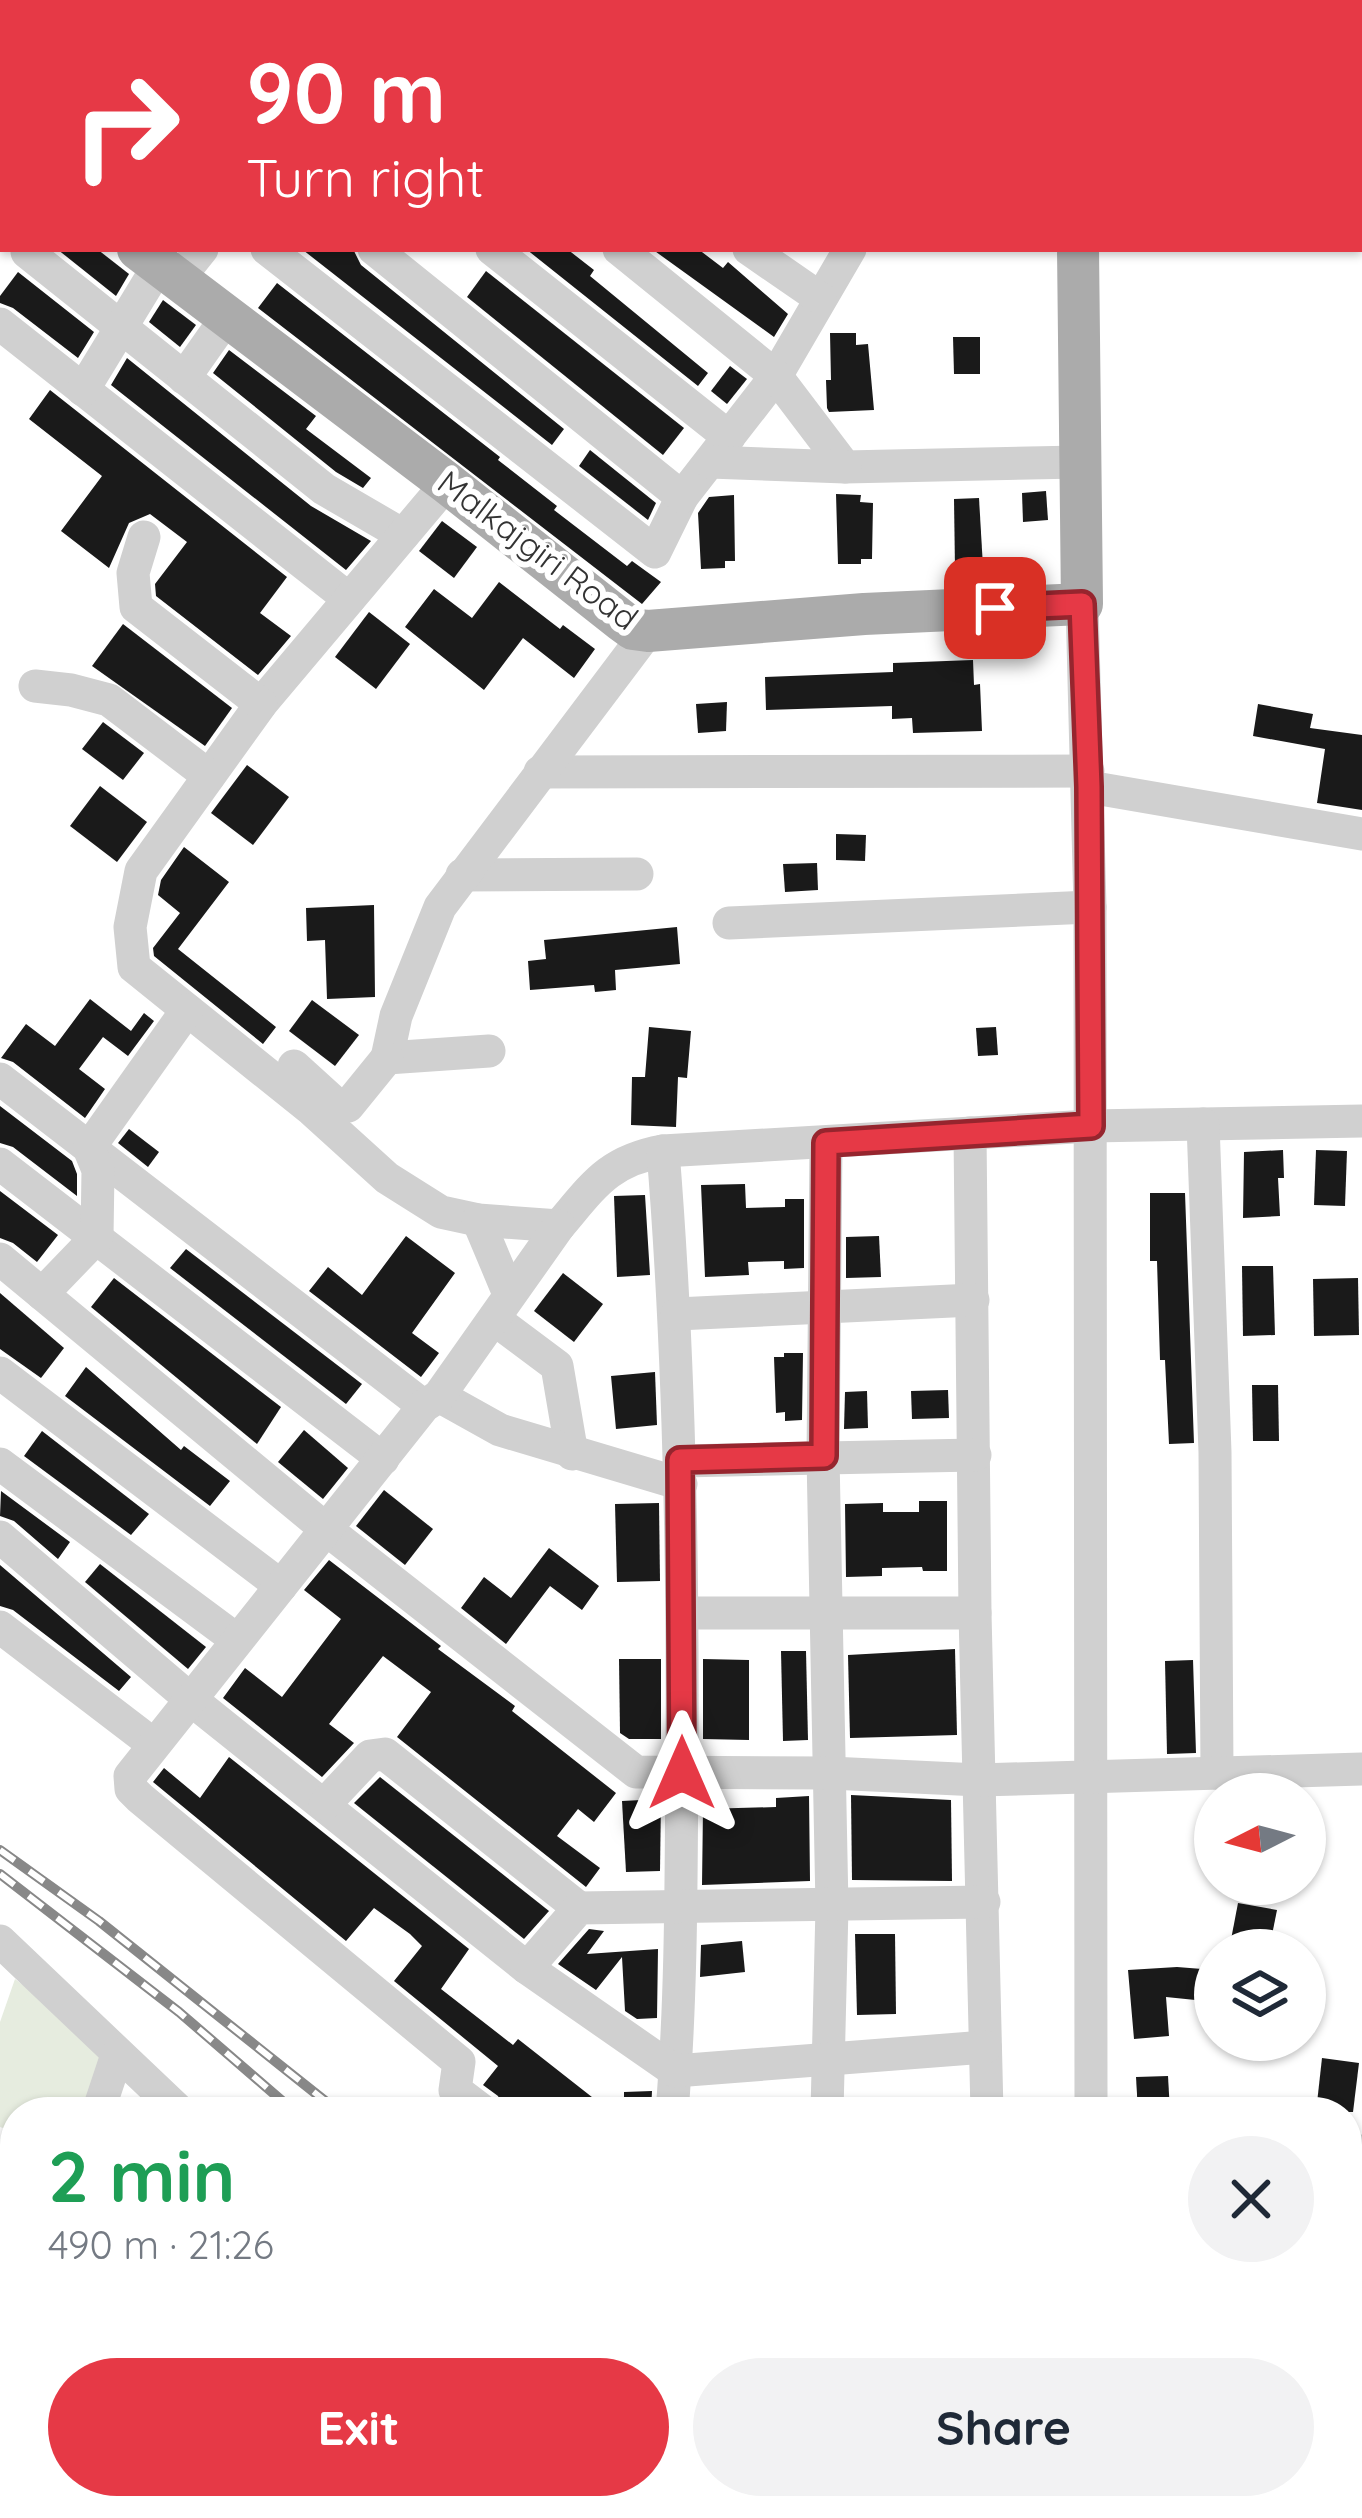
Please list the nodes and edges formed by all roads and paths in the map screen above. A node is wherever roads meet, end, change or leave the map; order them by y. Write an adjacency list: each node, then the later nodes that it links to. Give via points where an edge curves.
1 (26, 252): 13 (street)
2 (271, 252): 21 (street, via 656,552)
3 (378, 252): 21 (street)
4 (495, 252): 17 (street)
5 (623, 252): 14 (street)
6 (753, 252): 10 (street)
7 (848, 252): 10 (street)
8 (1078, 252): 18 (main road)
9 (169, 260): 11 (main road, Malkajgiri Road); 13 (street)
10 (820, 298): 14 (street)
11 (227, 317): 15 (street); 20 (main road, Malkajgiri Road)
12 (0, 324): 16 (street)
13 (120, 327): 15 (street); 16 (street)
14 (776, 376): 17 (street); 19 (street)
15 (184, 378): 22 (street, via 324,489)
16 (83, 390): 24 (street)
17 (720, 450): 19 (street); 21 (street)
18 (1078, 461): 19 (street); 25 (main road)
19 (845, 467)
20 (447, 483): 22 (street); 26 (main road, Malkajgiri Road, via 632,629)
21 (682, 497)
22 (404, 535): 24 (street)
23 (144, 537): 28 (street, via 133,573 136,607)
24 (349, 599): 28 (street)
25 (1082, 604): 26 (main road, Malkajgiri Road); 31 (street)
26 (648, 631): 29 (street)
27 (35, 686): 30 (street, via 109,700)
28 (261, 704): 30 (street)
29 (540, 772): 31 (street); 34 (street)
30 (209, 776): 37 (street, via 141,871 130,927 134,967)
31 (1089, 779): 32 (street); 35 (street)
32 (1362, 834)
33 (637, 874): 34 (street)
34 (462, 875): 39 (street, via 428,932)
35 (1090, 908): 36 (street); 44 (street)
36 (729, 923)
37 (187, 1010): 47 (street); 50 (street, via 387,1178 441,1212)
38 (489, 1051): 39 (street)
39 (386, 1058): 40 (street, via 348,1106 338,1106)
40 (295, 1066)
41 (0, 1079): 47 (street)
42 (1362, 1120): 43 (street)
43 (1203, 1124): 44 (street); 80 (street)
44 (1091, 1126): 45 (street); 82 (street)
45 (970, 1132): 46 (street); 55 (street)
46 (826, 1143): 48 (street); 57 (street)
47 (89, 1148): 52 (street, via 98,1171); 60 (street)
48 (663, 1151): 51 (street, via 608,1170); 58 (street)
49 (0, 1164): 52 (street)
50 (478, 1220): 51 (street); 56 (street)
51 (559, 1226): 56 (street)
52 (97, 1237): 54 (street); 64 (street)
53 (0, 1259): 54 (street)
54 (42, 1294): 67 (street)
55 (973, 1300): 57 (street); 62 (street)
56 (501, 1306): 60 (street); 61 (street, via 557,1366)
57 (825, 1306): 58 (street); 63 (street)
58 (676, 1314): 66 (street)
59 (0, 1373): 69 (street)
60 (431, 1401): 61 (street); 64 (street)
61 (572, 1454): 66 (street)
62 (975, 1455): 63 (street); 72 (street)
63 (824, 1456): 66 (street); 71 (street)
64 (382, 1459): 67 (street)
65 (0, 1464): 74 (street)
66 (681, 1472): 70 (street)
67 (327, 1530): 69 (street); 78 (street, via 636,1772)
68 (0, 1537): 75 (street)
69 (281, 1586): 74 (street)
70 (682, 1613): 71 (street); 78 (street)
71 (828, 1613): 72 (street); 79 (street)
72 (975, 1613): 83 (street)
73 (0, 1627): 76 (street)
74 (236, 1640): 75 (street)
75 (189, 1698): 76 (street); 84 (street)
76 (153, 1744): 97 (street, via 130,1789 459,2062 455,2090)
77 (1362, 1769): 80 (street)
78 (682, 1773): 79 (street); 86 (street)
79 (830, 1773): 83 (street); 87 (street)
80 (1217, 1773)
81 (1194, 1774): 82 (street)
82 (1088, 1779): 83 (street); 101 (street)
83 (980, 1780): 85 (street)
84 (325, 1804): 88 (street, via 370,1756 385,1754); 90 (street)
85 (984, 1902): 87 (street); 91 (street)
86 (683, 1906): 87 (street); 88 (street); 94 (street)
87 (832, 1907): 93 (street)
88 (579, 1908): 90 (street)
89 (3, 1952): 92 (street)
90 (527, 1968): 94 (street)
91 (985, 2047): 93 (street); 100 (street)
92 (117, 2055): 95 (street); 96 (street)
93 (829, 2060): 94 (street); 99 (street)
94 (675, 2071): 98 (street)
95 (103, 2097)
96 (163, 2097)
97 (464, 2097)
98 (673, 2097)
99 (828, 2097)
100 (987, 2097)
101 (1090, 2097)

